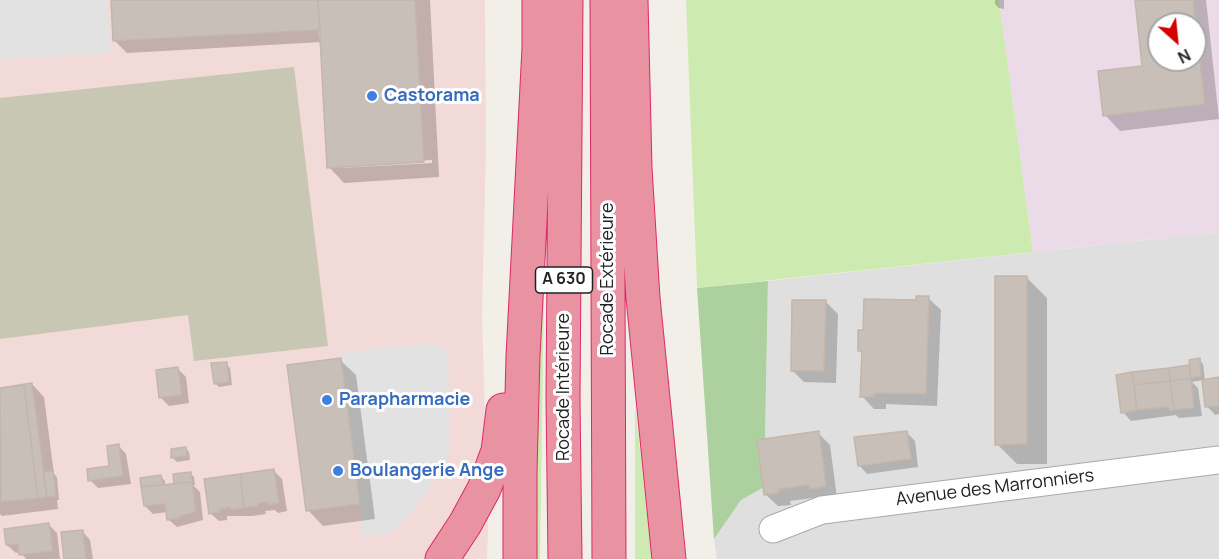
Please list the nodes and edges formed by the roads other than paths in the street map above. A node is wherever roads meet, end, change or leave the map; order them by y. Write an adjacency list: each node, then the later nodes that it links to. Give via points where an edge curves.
1 (539, 0): 5 (highway)
2 (566, 0): 10 (highway, Rocade Intérieure / A 630)
3 (607, 0): 11 (highway, Rocade Extérieure / A 630)
4 (631, 0): 12 (highway, via 635,168)
5 (532, 170): 8 (highway, via 498,451 484,489); 9 (highway, via 520,461)
6 (1219, 460): 7 (street, Avenue des Marronniers, via 822,510)
7 (773, 529)
8 (442, 559)
9 (520, 559)
10 (565, 559)
11 (609, 559)
12 (669, 559)

